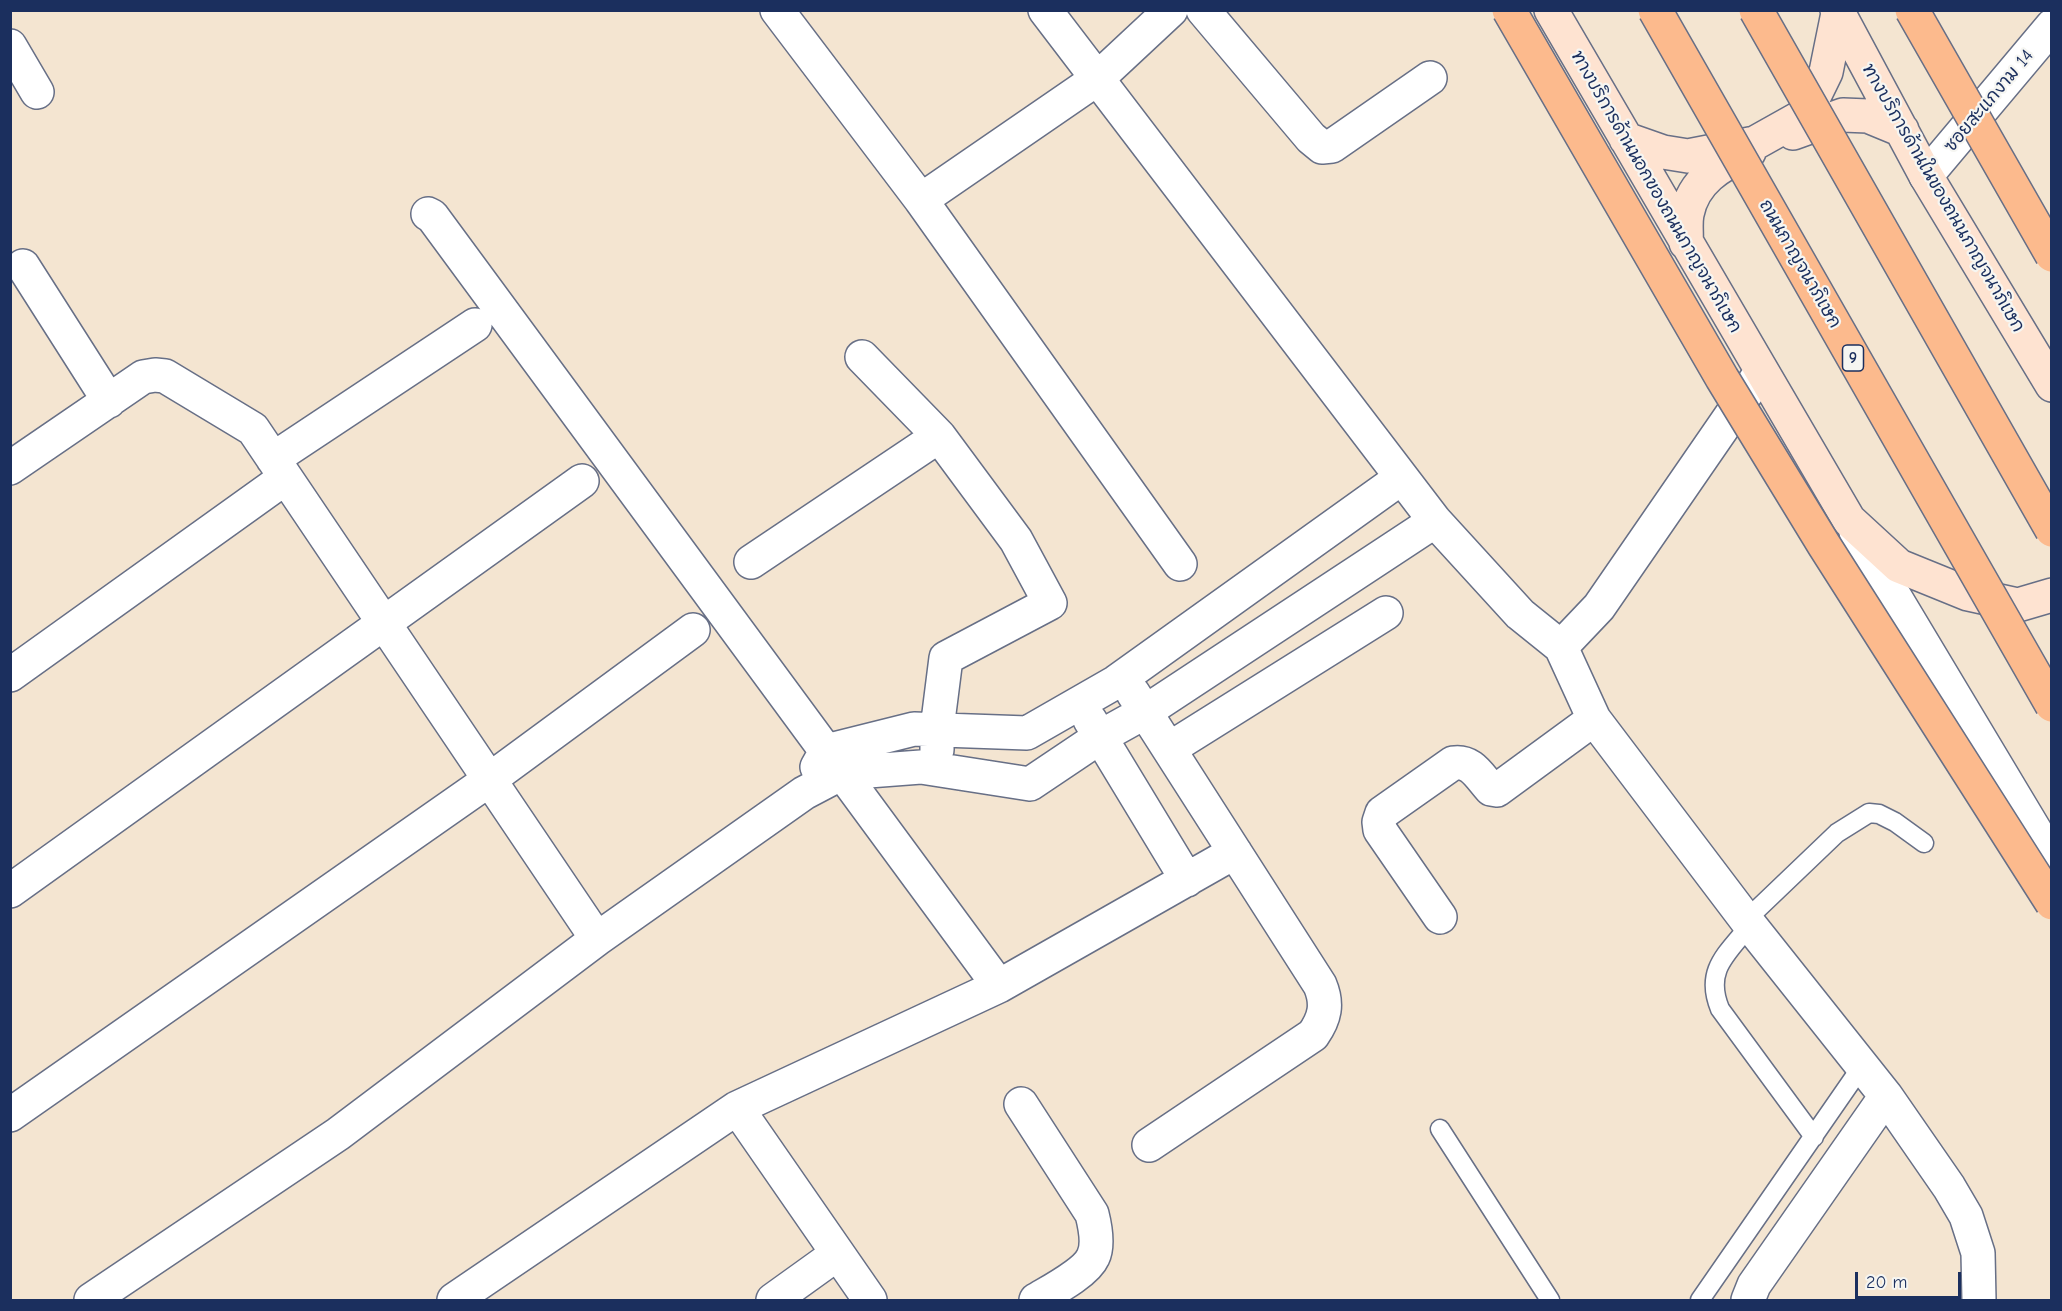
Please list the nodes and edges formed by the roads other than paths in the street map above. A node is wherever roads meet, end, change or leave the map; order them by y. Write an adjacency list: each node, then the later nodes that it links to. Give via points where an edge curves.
1 (777, 10): 19 (street)
2 (1044, 10): 14 (street)
3 (1171, 10): 14 (street)
4 (1203, 10): 13 (street, via 1322,147 1332,146)
5 (1509, 10): 61 (highway, bridge, via 1722,378)
6 (1551, 10): 17 (main road, ทางบริการด้านนอกของถนนกาญจนาภิเษก)
7 (1655, 10): 47 (highway, ถนนกาญจนาภิเษก / 9, bridge)
8 (1756, 10): 36 (highway, bridge)
9 (1912, 10): 22 (highway, bridge)
10 (1838, 12): 16 (main road, ทางบริการด้านในของถนนกาญจนาภิเษก); 17 (main road, via 1826,72 1806,115 1755,143 1688,156)
11 (2052, 26): 18 (street, ซอยสะแกงาม 14)
12 (10, 46): 15 (street)
13 (1430, 78)
14 (1097, 79): 19 (street); 32 (street)
15 (37, 92)
16 (1902, 130): 18 (main road, ทางบริการด้านในของถนนกาญจนาภิเษก); 21 (main road, via 1868,116 1843,115 1724,163 1695,190 1687,215)
17 (1626, 139): 21 (main road, ทางบริการด้านนอกของถนนกาญจนาภิเษก)
18 (1926, 176): 27 (main road, ทางบริการด้านในของถนนกาญจนาภิเษก)
19 (921, 200): 38 (street)
20 (428, 214): 53 (street)
21 (1686, 243): 26 (main road, ทางบริการด้านนอกของถนนกาญจนาภิเษก)
22 (2052, 255)
23 (23, 266): 28 (street)
24 (476, 325): 31 (street)
25 (862, 357): 29 (street)
26 (1761, 372): 34 (main road, ทางบริการด้านนอกของถนนกาญจนาภิเษก); 43 (street, via 1599,607)
27 (2052, 385)
28 (109, 401): 30 (street); 31 (street, via 143,377 165,376 253,429)
29 (939, 436): 37 (street); 50 (street, via 1016,540 1050,603 946,658)
30 (10, 468)
31 (279, 469): 41 (street); 44 (street)
32 (1401, 478): 35 (street); 45 (street)
33 (582, 481): 41 (street)
34 (1849, 520): 39 (main road, ทางบริการด้านนอกของถนนกาญจนาภิเษก, via 1899,566 1968,594 2018,605); 58 (street)
35 (1435, 521): 43 (street, via 1521,614); 48 (street)
36 (2052, 530)
37 (751, 562)
38 (1180, 564)
39 (2052, 595)
40 (1386, 613): 52 (street)
41 (384, 624): 55 (street); 60 (street)
42 (693, 630): 55 (street)
43 (1561, 647): 49 (street)
44 (10, 675)
45 (1124, 676): 46 (street); 48 (street)
46 (1081, 704): 50 (street, via 1027,733); 51 (street)
47 (2052, 705)
48 (1144, 712): 51 (street); 52 (street)
49 (1594, 718): 62 (street, via 1497,790 1491,789 1470,765 1453,763 1382,813 1380,830); 63 (street)
50 (937, 729): 53 (street, via 914,729); 54 (street)
51 (1100, 737): 54 (street, via 1030,784); 59 (street)
52 (1169, 748): 57 (street)
53 (834, 762): 54 (street); 64 (street, via 804,793); 65 (street)
54 (937, 770)
55 (489, 780): 64 (street); 70 (street)
56 (1924, 843): 63 (lane, via 1895,822 1869,813 1837,833)
57 (1235, 852): 59 (street); 73 (street, via 1320,985 1325,1010 1313,1035)
58 (2052, 859)
59 (1186, 880): 65 (street)
60 (10, 891)
61 (2052, 903)
62 (1440, 917)
63 (1748, 922): 66 (street); 72 (lane, via 1713,980 1714,995 1720,1009)
64 (597, 939): 75 (street, via 338,1134)
65 (999, 986): 69 (street)
66 (1862, 1066): 67 (street); 72 (lane)
67 (1886, 1096): 82 (street); 83 (street, via 1966,1216 1978,1253)
68 (1021, 1104): 79 (street, via 1092,1214 1096,1235 1093,1258 1073,1277)
69 (737, 1108): 74 (street); 76 (street)
70 (10, 1115)
71 (1440, 1129): 80 (lane)
72 (1814, 1137): 81 (lane)
73 (1149, 1145)
74 (837, 1254): 77 (street); 78 (street)
75 (91, 1300)
76 (454, 1300)
77 (773, 1300)
78 (870, 1300)
79 (1036, 1300)
80 (1550, 1300)
81 (1700, 1300)
82 (1748, 1300)
83 (1979, 1300)

